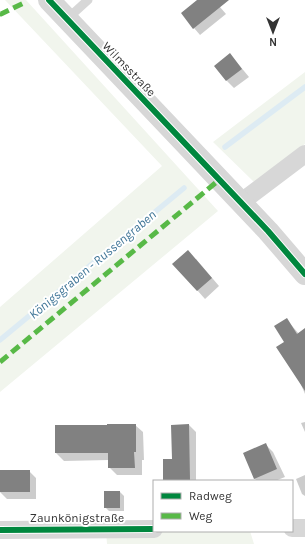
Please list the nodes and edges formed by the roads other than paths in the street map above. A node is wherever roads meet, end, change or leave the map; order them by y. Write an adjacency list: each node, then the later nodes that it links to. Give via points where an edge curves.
1 (49, 0): 3 (street, Wilmsstraße)
2 (88, 0): 3 (lane)
3 (67, 19): 5 (street, Wilmsstraße)
4 (305, 154): 5 (street)
5 (240, 203): 6 (street, Wilmsstraße)
6 (305, 274)
7 (293, 528): 8 (street)
8 (305, 528)
9 (153, 529): 10 (street, Zaunkönigstraße)
10 (0, 530)

